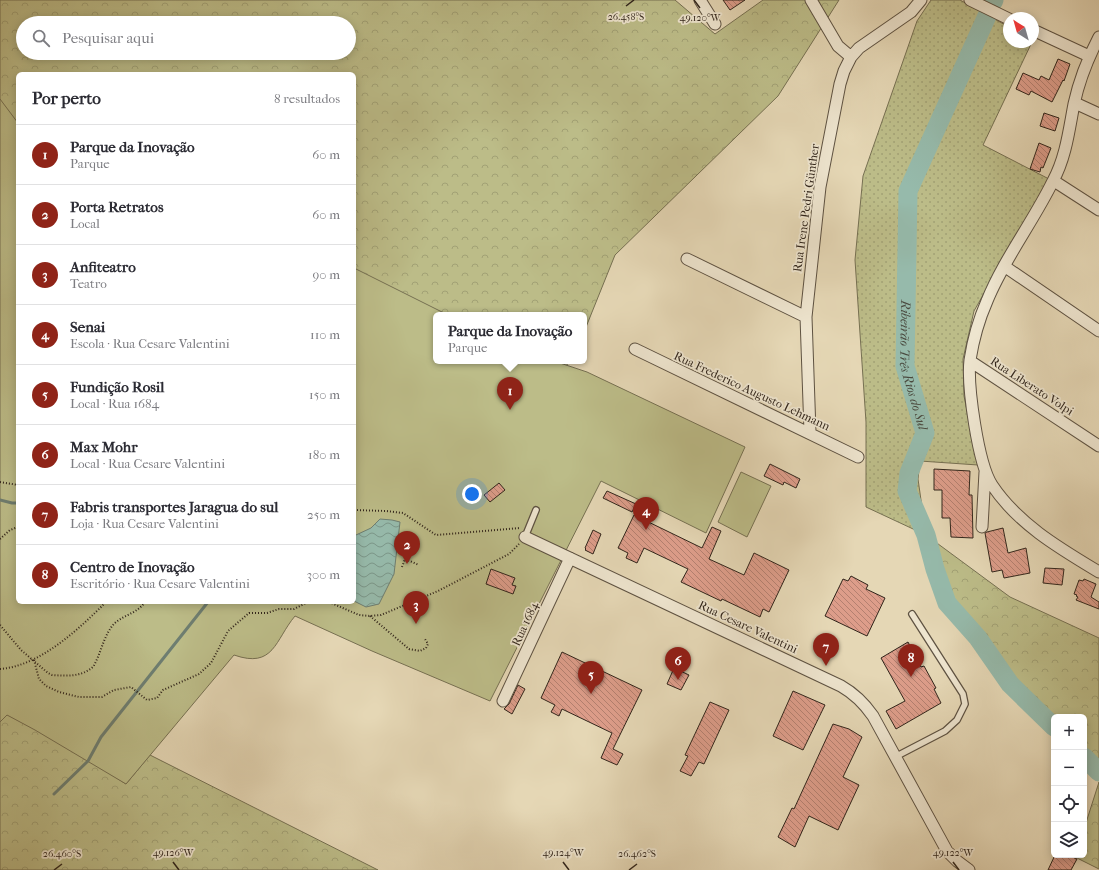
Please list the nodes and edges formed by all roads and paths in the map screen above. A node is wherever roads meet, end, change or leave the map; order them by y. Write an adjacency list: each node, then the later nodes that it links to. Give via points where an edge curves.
1 (700, 0): 6 (street)
2 (811, 0): 10 (street, via 838,46)
3 (921, 0): 10 (street, Rua Irene Pedri Günther, via 911,12 859,48)
4 (970, 0): 5 (street)
5 (1003, 15)
6 (715, 24)
7 (1039, 33): 9 (street)
8 (1099, 37): 9 (street)
9 (1089, 56): 11 (street)
10 (851, 57): 17 (street, Rua Irene Pedri Günther, via 840,84 820,187)
11 (1074, 103): 12 (street); 13 (street, via 1067,144)
12 (1099, 114)
13 (1054, 180): 14 (street); 16 (street)
14 (1099, 210)
15 (687, 259): 17 (street)
16 (1004, 266): 18 (street); 20 (street, via 987,300)
17 (806, 316): 21 (street, Rua Irene Pedri Günther)
18 (1099, 331)
19 (635, 349): 21 (street, Rua Frederico Augusto Lehmann)
20 (970, 361): 22 (street, Rua Liberato Volpi); 24 (street, via 972,404)
21 (810, 432): 23 (street, Rua Frederico Augusto Lehmann)
22 (1099, 446)
23 (858, 457)
24 (985, 472): 30 (street); 36 (street, via 1021,519 1061,550)
25 (0, 482): 26 (path)
26 (16, 485)
27 (356, 510): 31 (path, via 403,513 436,535 518,528)
28 (536, 510): 31 (lane)
29 (16, 528): 32 (path)
30 (982, 528)
31 (526, 534): 33 (street, Rua Cesare Valentini); 42 (path, via 509,554 438,591 381,615)
32 (0, 539)
33 (570, 558): 47 (street, Rua 1684); 48 (street, Rua Cesare Valentini, via 842,686 864,703)
34 (418, 565): 35 (path, via 405,559)
35 (402, 567)
36 (1099, 572)
37 (104, 604): 45 (path, via 76,629)
38 (144, 604): 45 (path, via 109,630 96,662 88,671 72,676 52,675)
39 (304, 604): 45 (path, via 294,609 248,613 228,631 211,663 199,674 163,690 157,698 147,700 131,687 114,690 102,697 79,697 59,692 46,686 40,679)
40 (334, 604): 42 (path, via 359,615)
41 (912, 614): 48 (lane, via 963,694 965,704 957,720 944,730)
42 (370, 616): 44 (path, via 409,649 420,651 426,648 428,644)
43 (0, 625): 45 (path, via 21,650)
44 (425, 639)
45 (34, 660): 46 (path)
46 (0, 669)
47 (503, 701)
48 (895, 757): 49 (street, Rua Cesare Valentini, via 948,851)
49 (969, 870)

